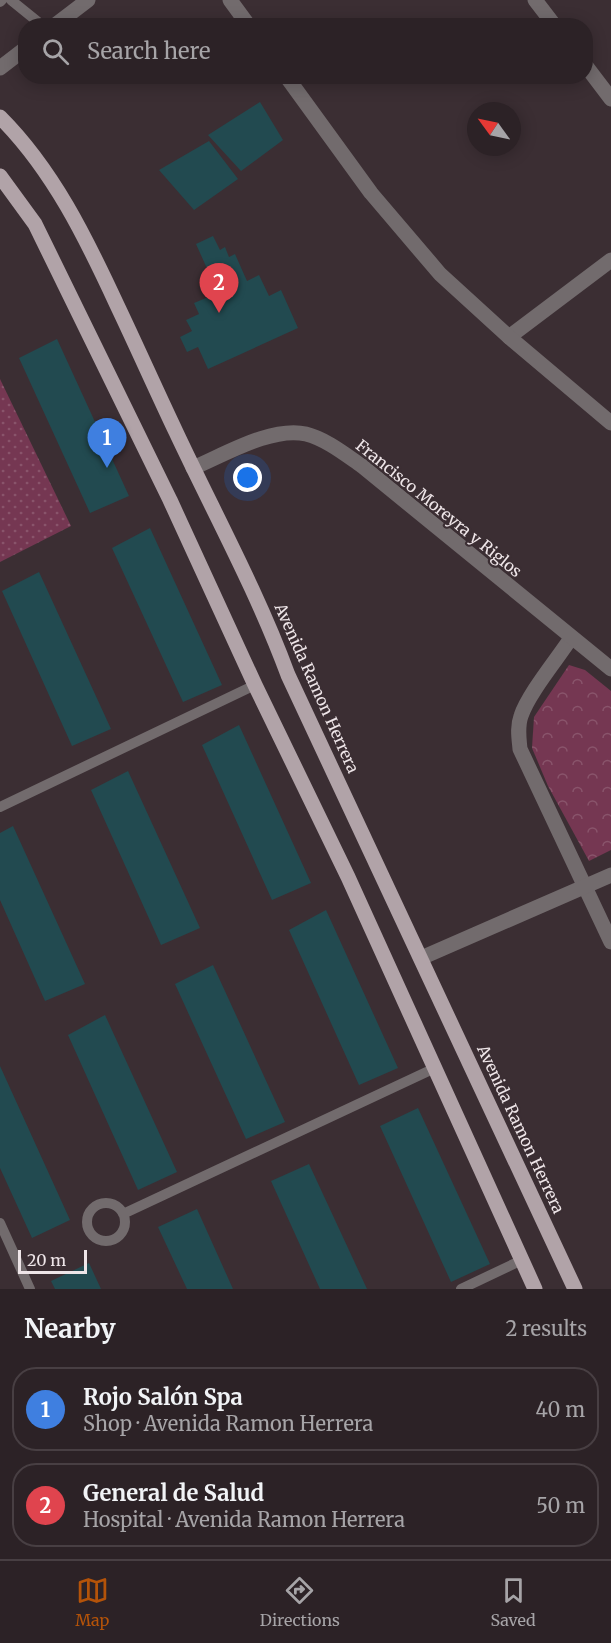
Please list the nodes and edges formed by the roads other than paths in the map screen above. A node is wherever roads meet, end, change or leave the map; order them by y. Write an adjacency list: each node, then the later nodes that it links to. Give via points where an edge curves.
1 (10, 0): 5 (lane)
2 (88, 0): 6 (street)
3 (230, 0): 7 (street)
4 (535, 0): 8 (street)
5 (34, 18)
6 (64, 18)
7 (243, 18)
8 (549, 18)
9 (18, 54): 10 (street)
10 (0, 68)
11 (593, 76): 13 (street)
12 (292, 84): 17 (street, via 371,193 440,274)
13 (611, 99)
14 (0, 117): 19 (main road, Avenida Ramon Herrera, via 36,159 69,207)
15 (0, 176): 22 (main road, via 35,224)
16 (611, 260): 17 (street)
17 (509, 337): 18 (street)
18 (611, 423)
19 (193, 468): 20 (street, Francisco Moreyra y Riglos, via 265,438 307,434 362,466); 27 (main road, Avenida Ramon Herrera, via 268,621 288,675)
20 (572, 638): 21 (street, Francisco Moreyra y Riglos); 25 (street, via 531,697 518,729 528,769)
21 (611, 669)
22 (255, 685): 23 (lane); 28 (main road)
23 (0, 807)
24 (611, 875): 25 (street)
25 (586, 887): 26 (street); 27 (street)
26 (611, 942)
27 (421, 958): 35 (main road, Avenida Ramon Herrera)
28 (435, 1068): 29 (lane); 31 (main road)
29 (123, 1214)
30 (0, 1223): 32 (lane)
31 (522, 1260): 33 (lane); 34 (main road)
32 (30, 1289)
33 (461, 1289)
34 (536, 1289)
35 (575, 1289)

